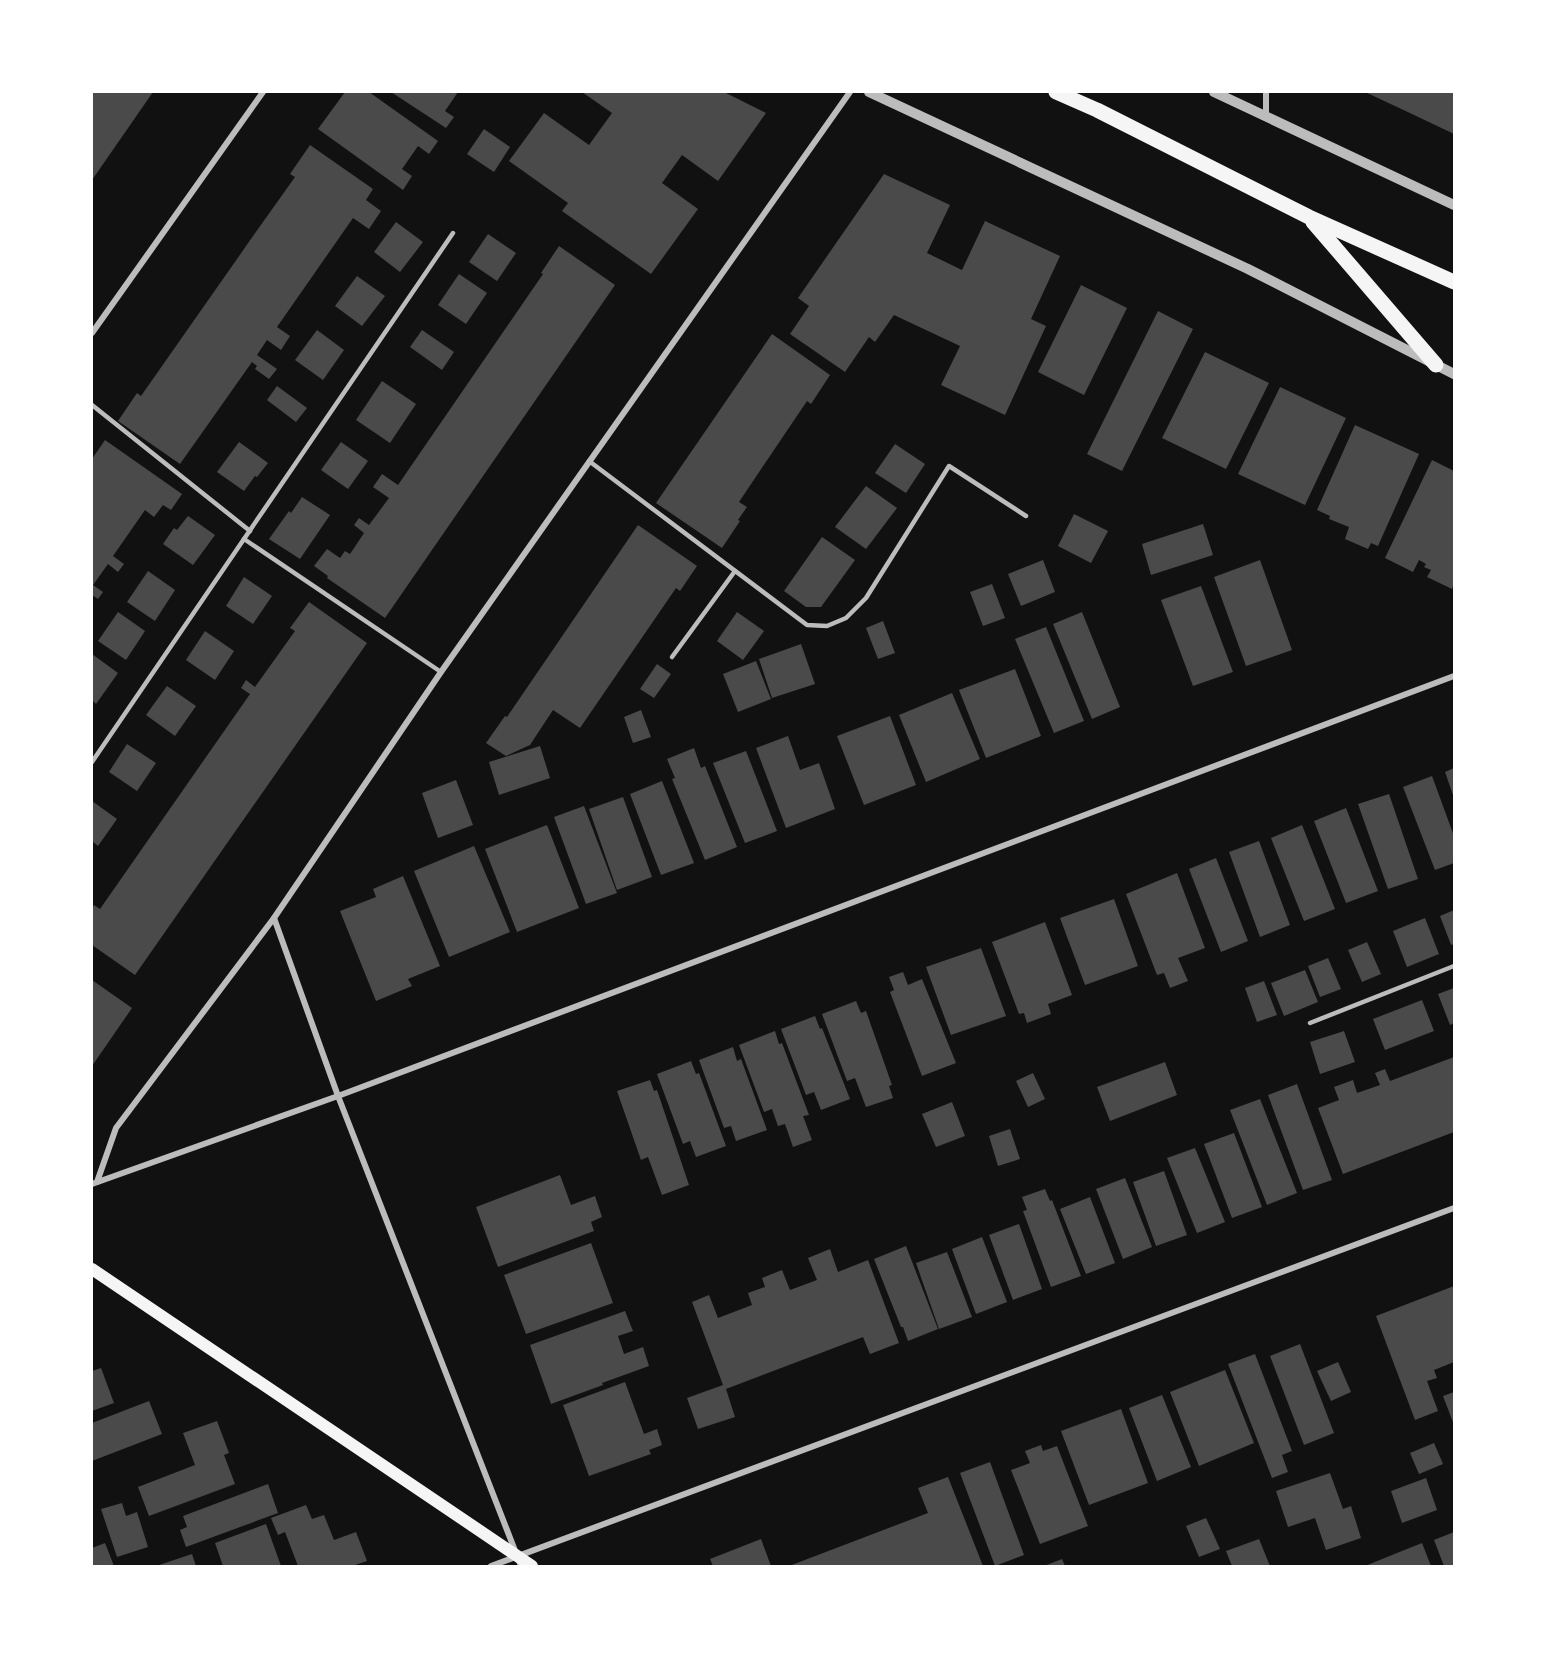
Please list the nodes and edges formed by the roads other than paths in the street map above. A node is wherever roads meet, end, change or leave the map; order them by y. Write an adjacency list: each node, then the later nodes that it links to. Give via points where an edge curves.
1 (262, 92): 14 (street)
2 (850, 92): 18 (street)
3 (869, 92): 15 (street, via 1248,269)
4 (1056, 92): 8 (main road)
5 (1076, 92): 8 (main road)
6 (1214, 92): 9 (street)
7 (1266, 92): 9 (street)
8 (1097, 110): 11 (main road)
9 (1266, 117): 10 (street)
10 (1455, 205)
11 (1309, 217): 13 (main road); 15 (main road)
12 (453, 233): 20 (lane)
13 (1455, 282)
14 (92, 333)
15 (1436, 365): 16 (street)
16 (1455, 374)
17 (92, 405): 20 (lane)
18 (589, 461): 22 (lane); 24 (street)
19 (1026, 516): 22 (lane, via 949,466 866,598 846,618 827,626 807,625)
20 (250, 531): 21 (lane)
21 (244, 539): 24 (lane); 26 (lane)
22 (735, 571): 23 (lane)
23 (672, 657)
24 (441, 672): 27 (street)
25 (1455, 676): 30 (street)
26 (92, 762)
27 (274, 918): 30 (street); 31 (street, via 116,1128)
28 (1455, 966): 29 (lane)
29 (1310, 1023)
30 (338, 1096): 31 (street); 34 (street)
31 (94, 1183)
32 (1455, 1208): 34 (street)
33 (92, 1269): 34 (main road)
34 (519, 1561): 35 (street); 36 (main road)
35 (491, 1566)
36 (532, 1566)

